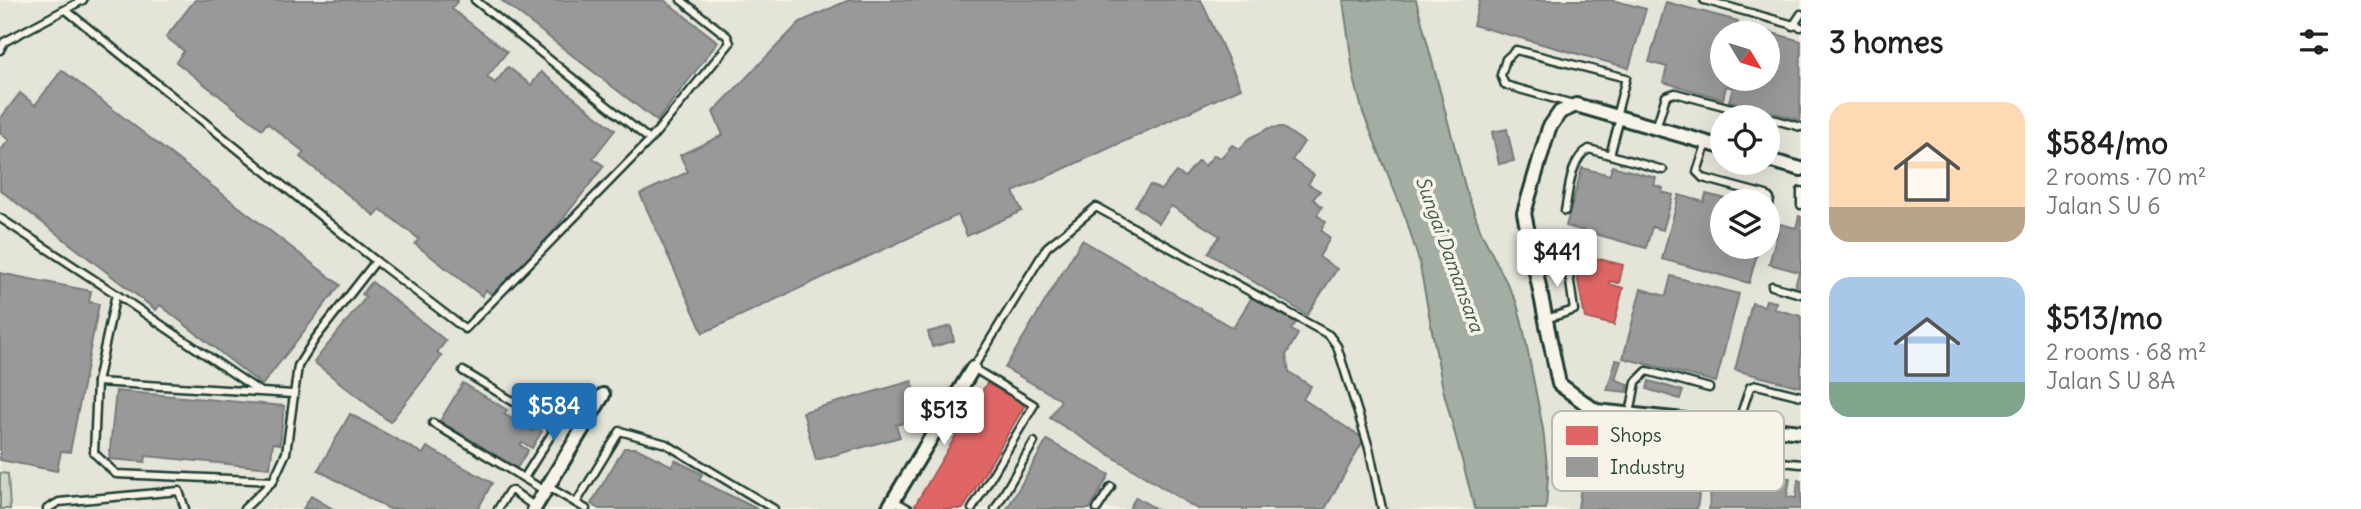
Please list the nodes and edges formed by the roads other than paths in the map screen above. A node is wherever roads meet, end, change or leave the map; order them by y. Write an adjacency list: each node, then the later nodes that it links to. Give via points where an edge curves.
1 (83, 0): 5 (lane)
2 (475, 0): 16 (lane)
3 (681, 0): 16 (lane, via 730,43)
4 (1704, 0): 7 (lane)
5 (66, 9): 9 (lane, via 4,42); 29 (lane)
6 (1801, 14): 7 (lane)
7 (1793, 26): 8 (lane)
8 (1801, 27)
9 (0, 50)
10 (1576, 105): 12 (street); 12 (lane, via 1506,85 1501,75 1506,59 1516,50 1626,78); 28 (street, via 1560,112 1549,128 1524,213)
11 (1719, 105): 15 (lane, via 1675,93 1666,96)
12 (1618, 117): 15 (street); 19 (lane)
13 (1780, 122): 14 (lane)
14 (1801, 127)
15 (1656, 128): 17 (street)
16 (650, 140): 29 (lane, via 465,329)
17 (1707, 142): 18 (street); 23 (lane, via 1697,172 1703,178)
18 (1710, 143)
19 (1610, 155): 22 (lane); 26 (lane, via 1589,149 1582,153 1575,163)
20 (1780, 163): 21 (street)
21 (1801, 169)
22 (1663, 170)
23 (1744, 189)
24 (1801, 191): 25 (lane)
25 (1801, 205)
26 (1565, 211)
27 (0, 218): 31 (lane)
28 (1533, 256): 33 (street); 33 (lane, via 1555,252 1568,268 1574,310)
29 (376, 261): 39 (lane, via 298,366)
30 (1772, 286): 32 (lane)
31 (116, 294): 36 (lane); 38 (lane)
32 (1801, 294)
33 (1546, 319): 42 (street, via 1559,384)
34 (972, 368): 54 (street); 63 (lane, via 1034,405); 66 (lane, via 1047,247 1096,207 1329,335 1337,346 1365,436)
35 (463, 370): 48 (lane, via 550,424 553,432)
36 (97, 382): 38 (lane); 47 (lane, via 94,453 116,474)
37 (1709, 388): 43 (lane, via 1647,371 1636,382)
38 (261, 392): 39 (lane)
39 (293, 394): 49 (lane, via 286,453)
40 (603, 395): 51 (street)
41 (1801, 396): 44 (lane, via 1757,385 1750,387)
42 (1597, 411)
43 (1631, 411)
44 (1742, 411)
45 (433, 423): 48 (lane)
46 (1034, 442): 64 (lane)
47 (178, 477): 49 (lane); 52 (lane)
48 (524, 478): 51 (lane)
49 (274, 481): 58 (lane)
50 (1111, 487): 65 (lane)
51 (546, 489): 53 (lane); 55 (street)
52 (179, 491): 56 (lane, via 59,502); 57 (lane)
53 (576, 503): 60 (lane); 61 (lane, via 620,431 666,444)
54 (891, 504): 62 (lane)
55 (535, 508): 59 (lane, via 509,491)
56 (47, 509)
57 (185, 509)
58 (244, 509)
59 (498, 509)
60 (586, 509)
61 (774, 509)
62 (909, 509)
63 (972, 509)
64 (995, 509)
65 (1097, 509)
66 (1382, 509)

